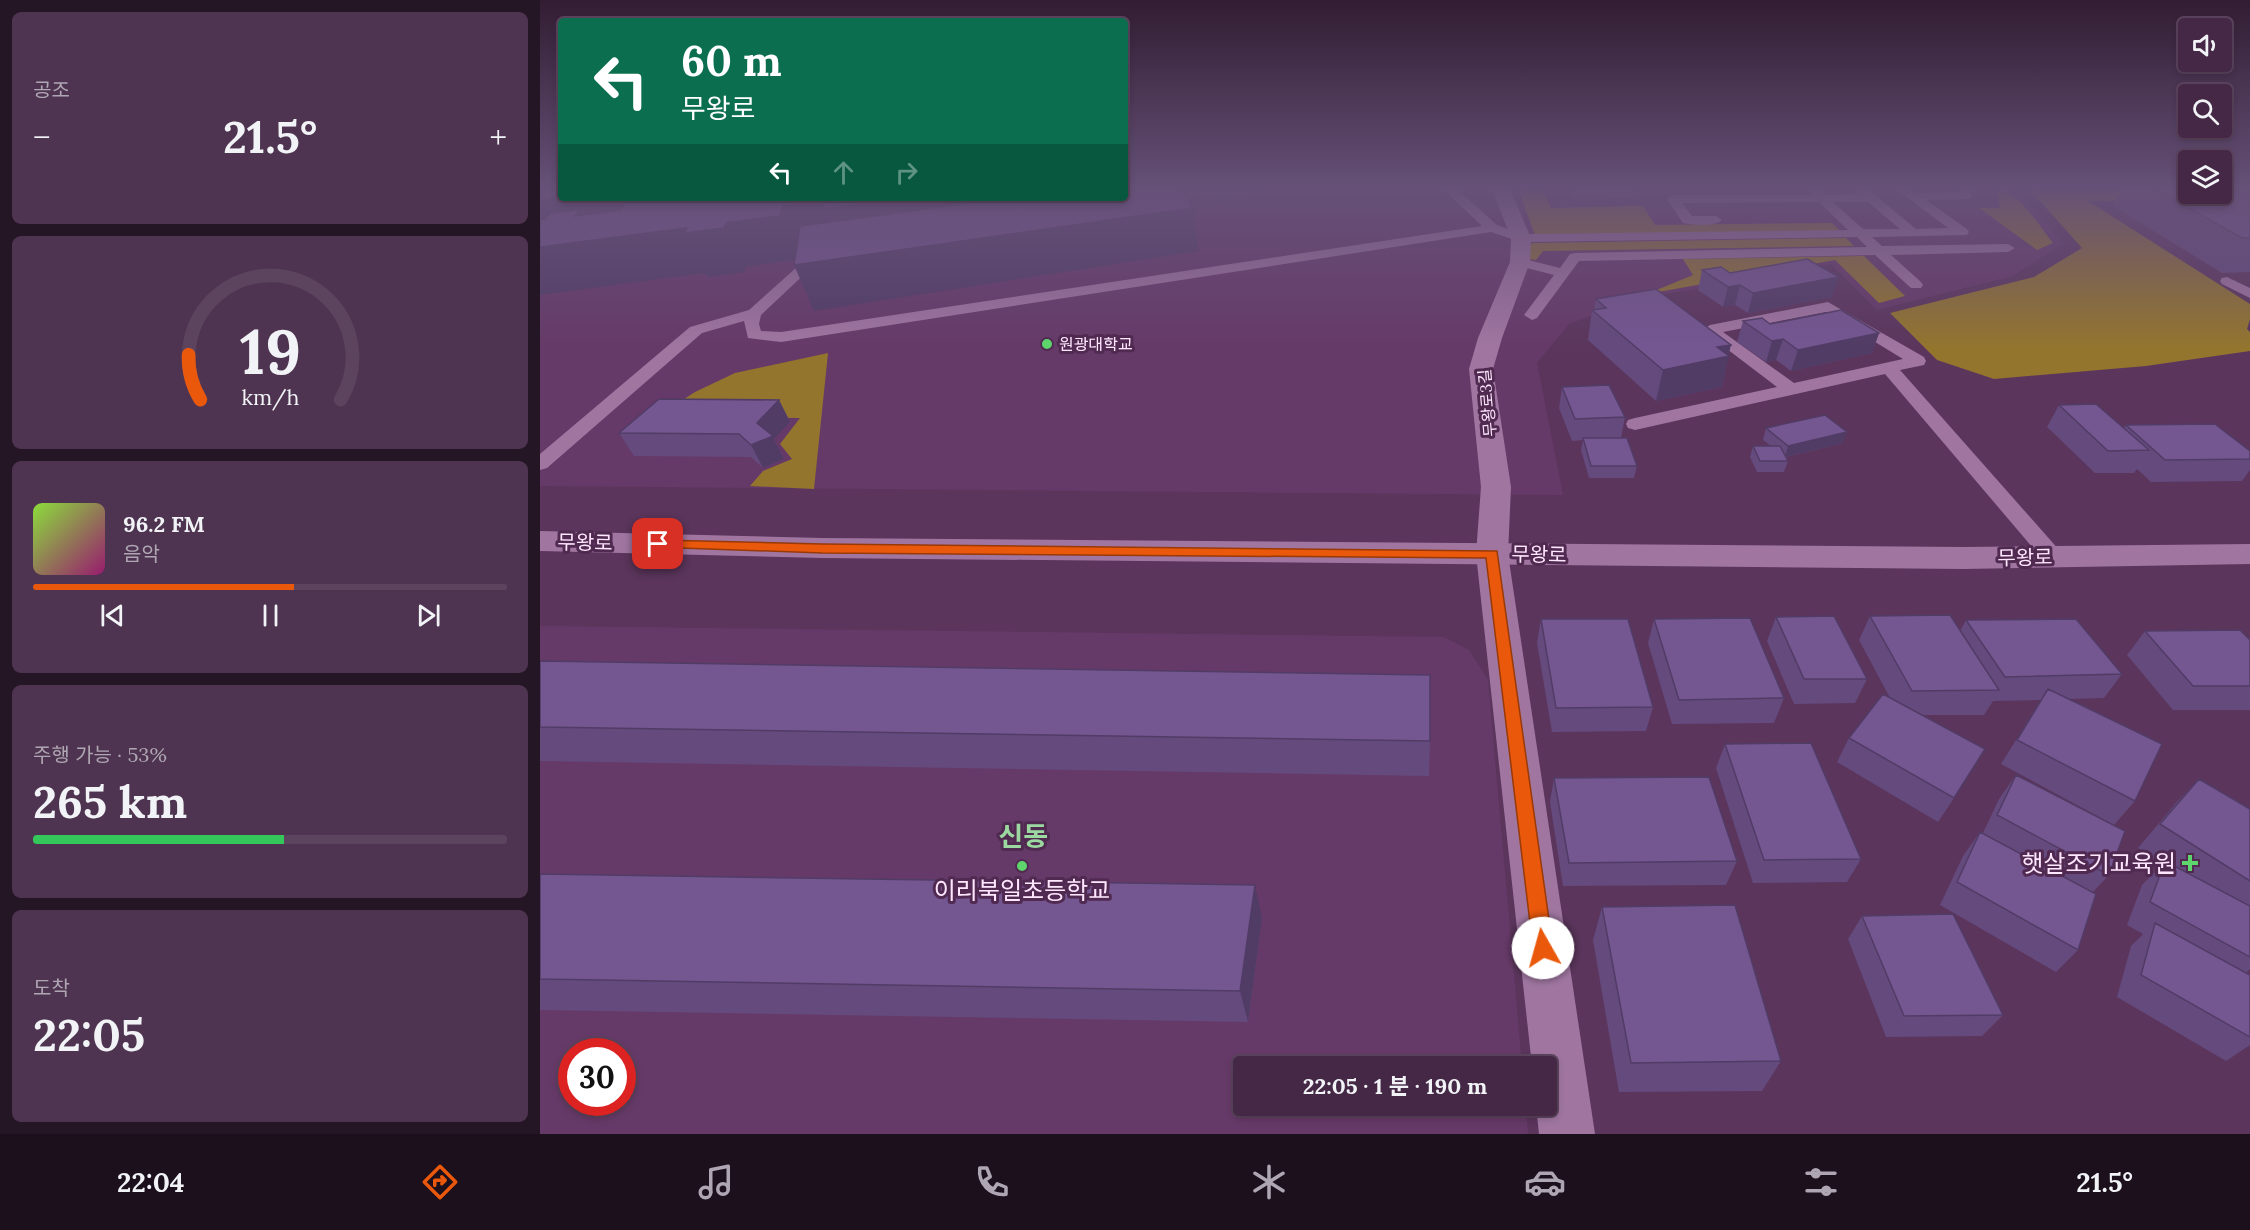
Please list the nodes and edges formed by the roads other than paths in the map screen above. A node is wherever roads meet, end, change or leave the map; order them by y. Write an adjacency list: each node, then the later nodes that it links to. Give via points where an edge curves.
1 (1401, 242): 12 (lane, via 781,337 754,335)
2 (1521, 242): 7 (street, 무왕로3길)
3 (1870, 242): 6 (lane)
4 (806, 248): 12 (lane, via 804,268)
5 (2008, 248): 6 (lane)
6 (1879, 250): 8 (lane, via 1575,257); 10 (lane)
7 (1520, 262): 8 (lane); 19 (street, 무왕로3길, via 1482,369 1496,487)
8 (1563, 273): 13 (lane)
9 (2228, 281): 11 (lane)
10 (1916, 285)
11 (2250, 294)
12 (754, 313): 17 (lane, via 696,330)
13 (1532, 315)
14 (1889, 368): 15 (lane); 15 (lane, via 1918,361 1828,307 1705,327); 21 (lane)
15 (1792, 390): 16 (lane)
16 (1635, 424)
17 (540, 464)
18 (540, 541): 19 (street, 무왕로, via 822,548)
19 (1492, 554): 21 (street, 무왕로); 22 (street, 무왕로3길)
20 (2250, 554): 21 (street, 무왕로)
21 (2052, 556)
22 (1567, 1134)

